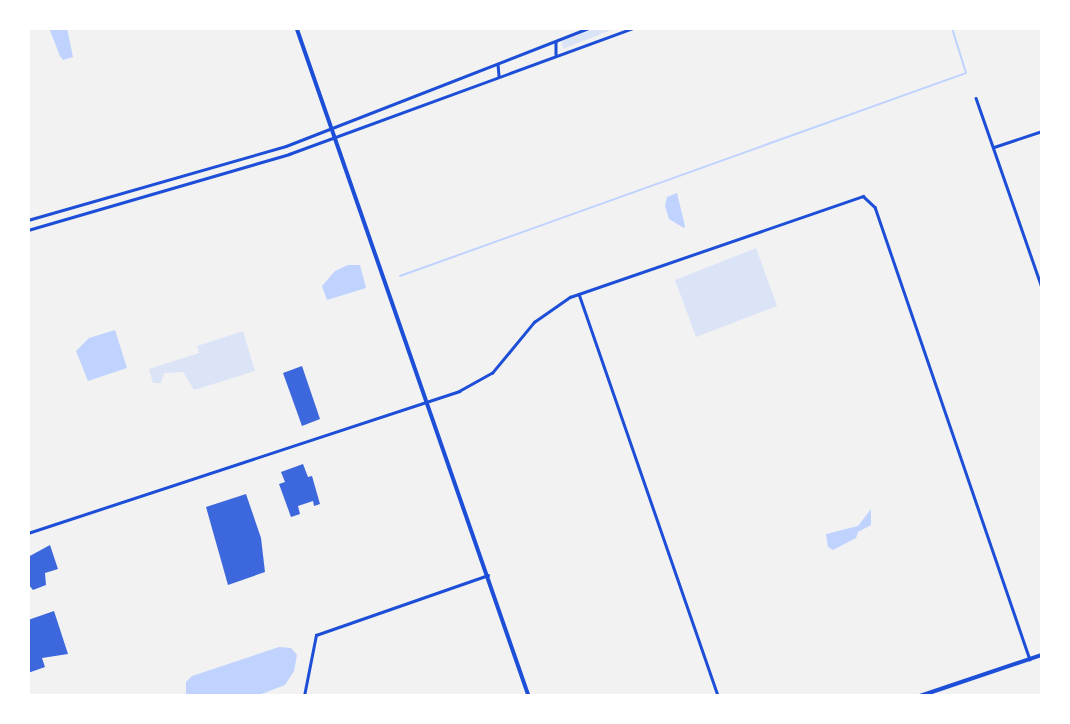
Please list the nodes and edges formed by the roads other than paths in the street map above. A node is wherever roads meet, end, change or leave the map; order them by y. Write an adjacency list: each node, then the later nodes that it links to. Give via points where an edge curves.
1 (297, 28): 9 (main road)
2 (589, 28): 4 (street)
3 (634, 28): 5 (street)
4 (555, 41): 5 (street, via 559,50); 6 (street)
5 (554, 56): 7 (street)
6 (498, 64): 7 (street); 9 (street)
7 (499, 76): 11 (street)
8 (976, 97): 12 (street)
9 (333, 130): 11 (main road); 13 (street)
10 (1042, 131): 12 (street)
11 (336, 138): 14 (street); 17 (main road)
12 (994, 147): 15 (street)
13 (28, 220)
14 (28, 230)
15 (1042, 287)
16 (579, 294): 17 (street, via 542,315 488,377); 21 (street, via 852,198 870,198); 24 (street)
17 (429, 402): 18 (street); 19 (main road)
18 (28, 533)
19 (488, 575): 22 (street, via 328,630 312,641); 23 (main road)
20 (1042, 655): 21 (main road)
21 (1030, 659): 25 (main road)
22 (304, 696)
23 (529, 696)
24 (718, 696)
25 (920, 696)

